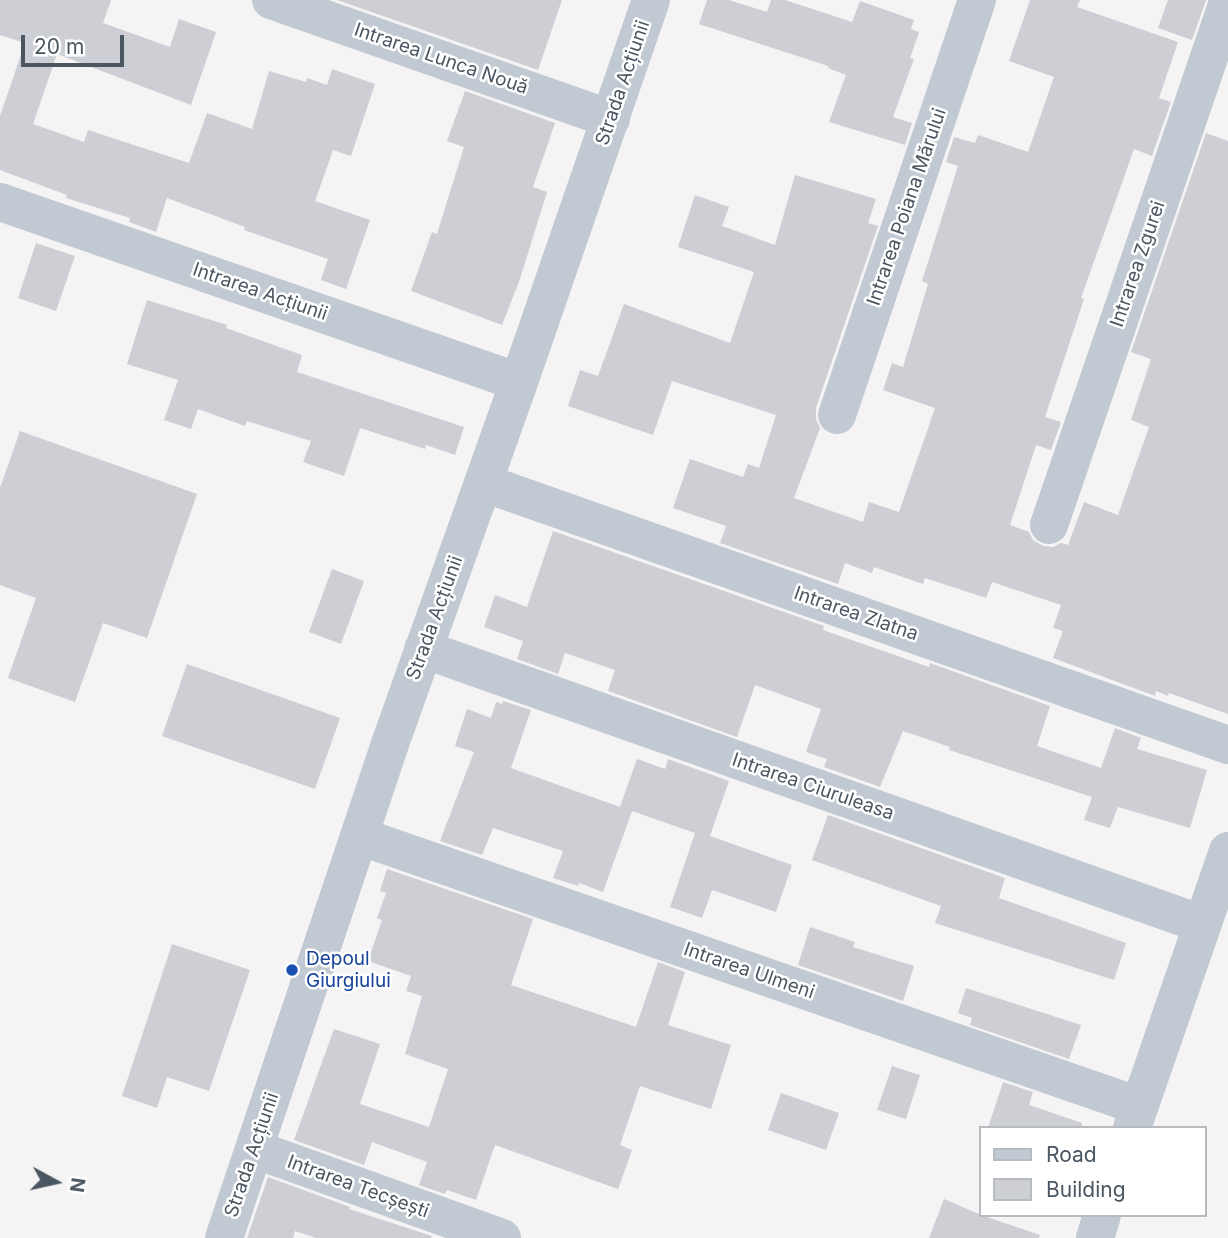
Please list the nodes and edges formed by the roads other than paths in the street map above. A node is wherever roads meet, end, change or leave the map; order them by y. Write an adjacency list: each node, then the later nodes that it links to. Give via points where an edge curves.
1 (271, 0): 5 (street, Intrarea Lunca Nouă)
2 (651, 0): 5 (street, Strada Acțiunii)
3 (978, 0): 8 (street, Intrarea Poiana Mărului)
4 (1228, 2): 10 (street, Intrarea Zgurei)
5 (611, 119): 7 (street, Strada Acțiunii)
6 (0, 202): 7 (street, Intrarea Acțiunii)
7 (519, 382): 9 (street, Strada Acțiunii)
8 (837, 415)
9 (484, 483): 11 (street, Strada Acțiunii); 12 (street, Intrarea Zlatna)
10 (1049, 525)
11 (423, 649): 13 (street, Strada Acțiunii); 15 (street, Intrarea Ciuruleasa)
12 (1228, 745)
13 (359, 836): 16 (street, Intrarea Ulmeni); 17 (street, Strada Acțiunii)
14 (1228, 851): 15 (street)
15 (1202, 925): 16 (street)
16 (1135, 1117)
17 (254, 1149): 19 (street, Strada Acțiunii); 20 (street, Intrarea Tecșești)
18 (1101, 1217): 21 (street)
19 (224, 1238)
20 (502, 1238)
21 (1095, 1238)

